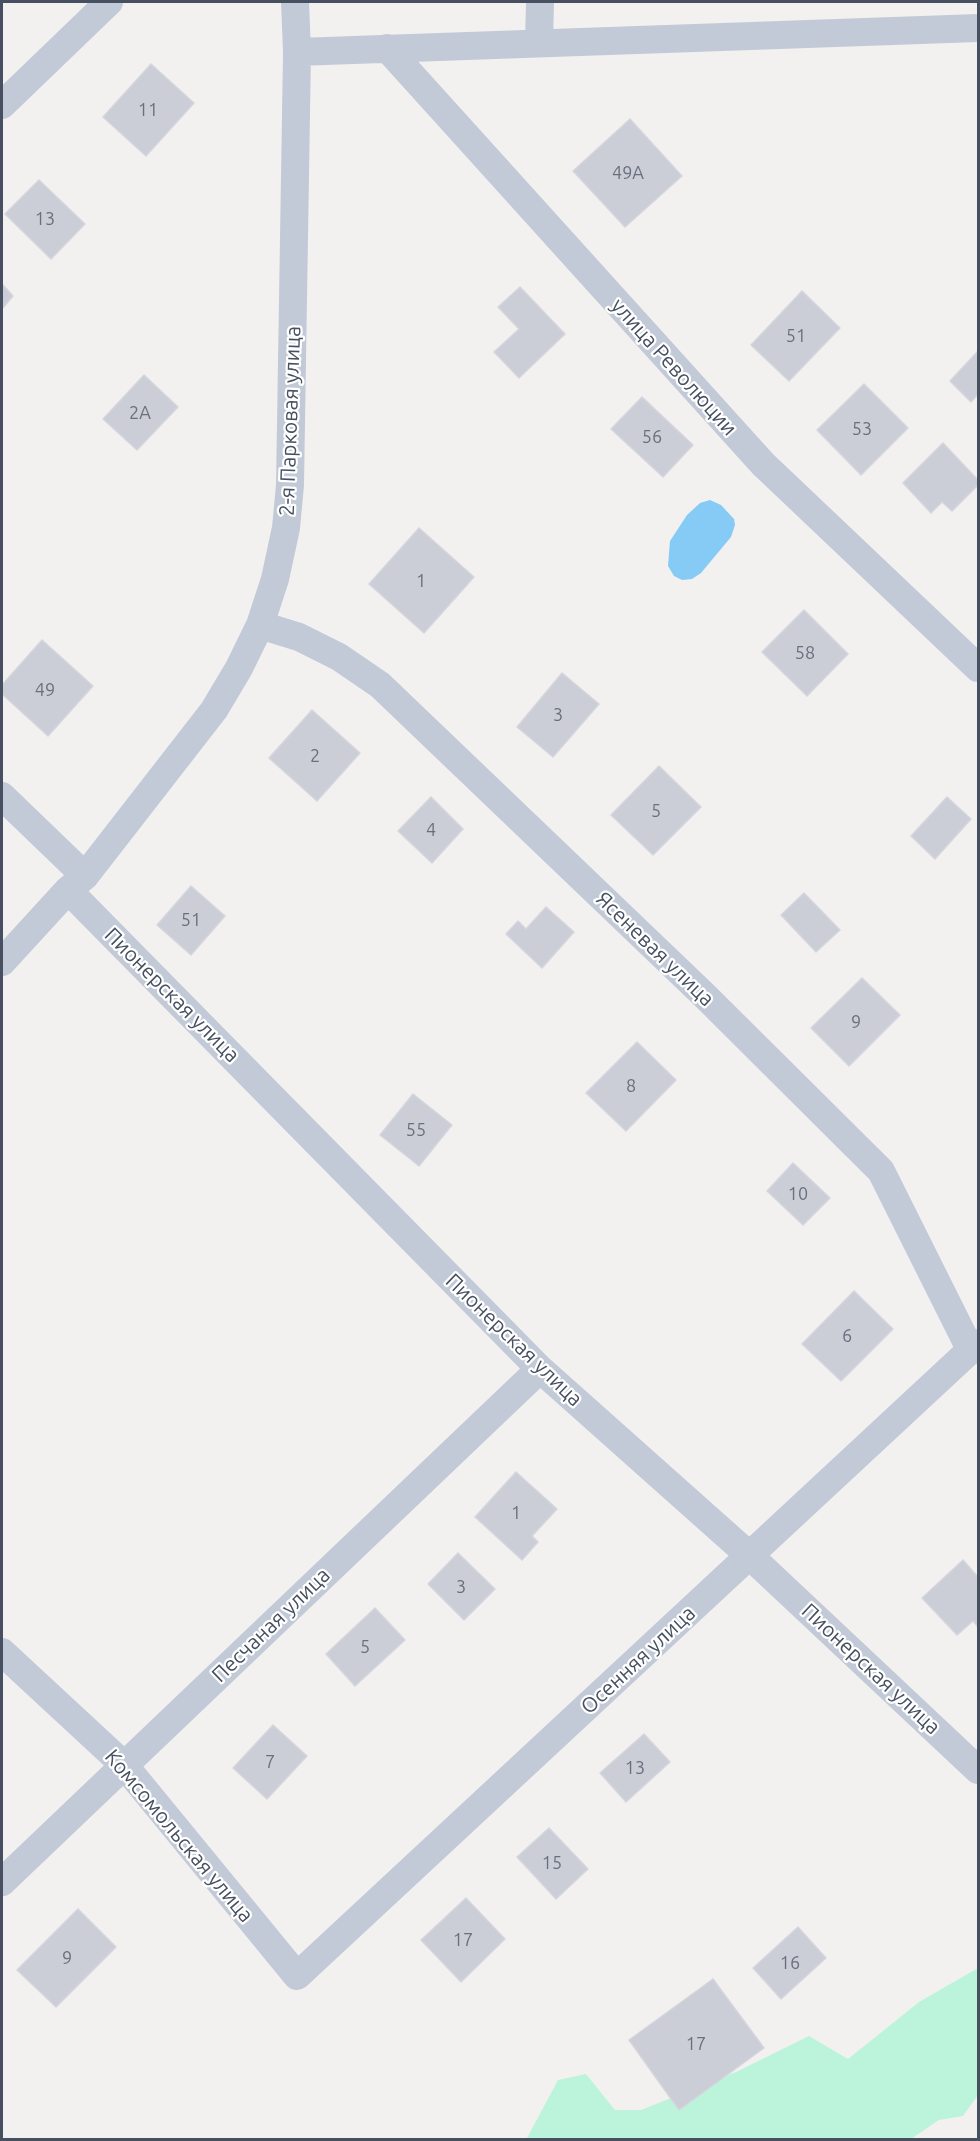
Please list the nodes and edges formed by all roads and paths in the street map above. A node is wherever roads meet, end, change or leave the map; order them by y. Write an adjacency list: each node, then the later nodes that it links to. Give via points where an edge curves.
1 (109, 2): 8 (street)
2 (295, 2): 7 (street, 2-я Парковая улица)
3 (540, 2): 5 (street)
4 (978, 28): 5 (street)
5 (539, 43): 6 (street)
6 (387, 48): 7 (street); 10 (street, улица Революции, via 763,465)
7 (297, 52): 9 (street, 2-я Парковая улица, via 290,485 286,528)
8 (2, 105)
9 (260, 625): 12 (street, 2-я Парковая улица, via 213,710); 14 (street, Ясеневая улица, via 339,657 381,686 705,996 880,1171)
10 (978, 668)
11 (2, 796): 12 (street, Пионерская улица)
12 (77, 883): 13 (street, 2-я Парковая улица); 15 (street, Пионерская улица)
13 (2, 962)
14 (975, 1347): 16 (street, Осенняя улица)
15 (540, 1369): 16 (street, Пионерская улица); 18 (street, Песчаная улица)
16 (750, 1556): 19 (street, Пионерская улица); 21 (street, Осенняя улица)
17 (2, 1652): 18 (street, Комсомольская улица)
18 (124, 1765): 20 (street, Песчаная улица); 21 (street, Комсомольская улица)
19 (978, 1770)
20 (2, 1882)
21 (297, 1976)

